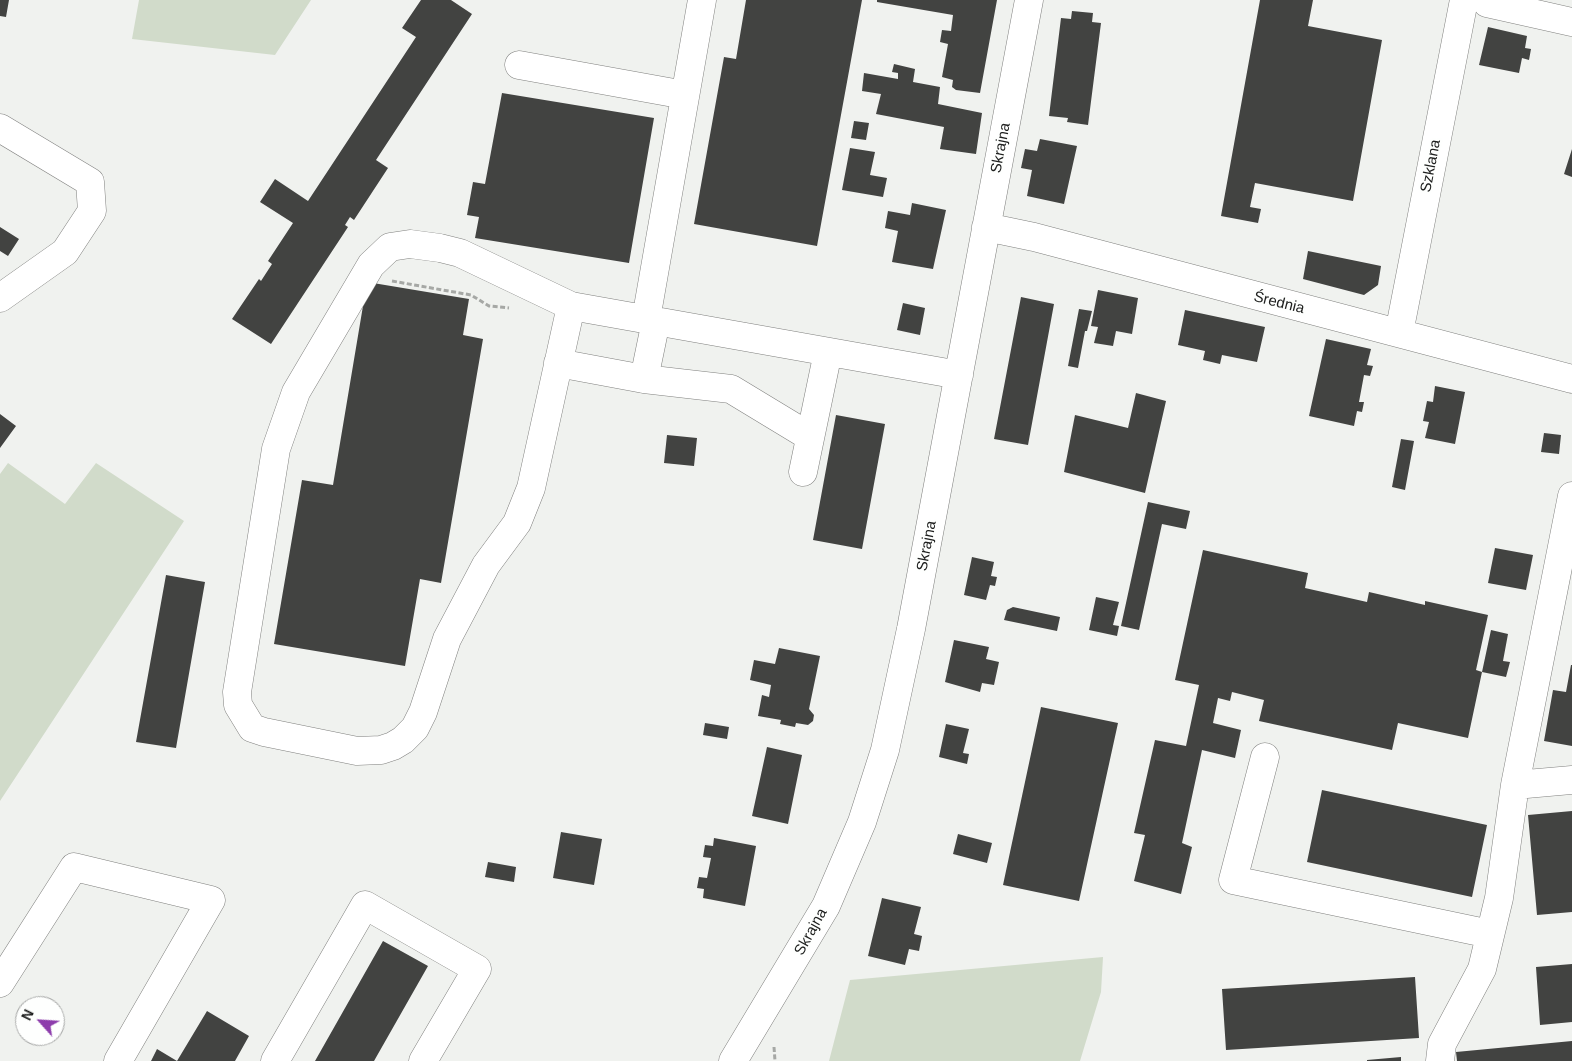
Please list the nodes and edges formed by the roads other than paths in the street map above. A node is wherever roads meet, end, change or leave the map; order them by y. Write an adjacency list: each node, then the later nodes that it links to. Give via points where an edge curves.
1 (702, 0): 6 (street)
2 (1029, 0): 8 (street, Skrajna)
3 (1476, 2): 4 (street); 12 (street, Szklana)
4 (1572, 22)
5 (519, 65): 6 (street)
6 (685, 95): 11 (street)
7 (0, 128): 9 (street, via 90,182 92,211 65,252)
8 (986, 227): 12 (street, Średnia); 15 (street, Skrajna)
9 (0, 298)
10 (571, 306): 11 (street); 14 (street); 14 (street, via 472,258 440,248 410,244 390,247 380,253 296,392 276,450 237,692 238,705 252,728 357,751 393,746 415,728 447,639 486,565 517,523 531,488)
11 (651, 320): 13 (street); 16 (street)
12 (1399, 333): 17 (street, Średnia)
13 (828, 352): 15 (street); 18 (street)
14 (558, 364): 16 (street)
15 (959, 375): 29 (street, Skrajna, via 895,711 874,790 826,906)
16 (644, 379): 18 (street, via 731,389 802,432)
17 (1572, 379)
18 (811, 433): 19 (street)
19 (803, 472)
20 (1572, 496): 23 (street)
21 (1266, 757): 24 (street, via 1233,880)
22 (1572, 780): 23 (street)
23 (1515, 785): 24 (street, via 1499,898)
24 (1490, 934): 30 (street, via 1482,970 1442,1044)
25 (0, 983): 26 (street, via 74,867 211,900)
26 (118, 1061)
27 (275, 1061): 28 (street, via 366,904 477,969)
28 (422, 1061)
29 (733, 1061)
30 (1440, 1061)

